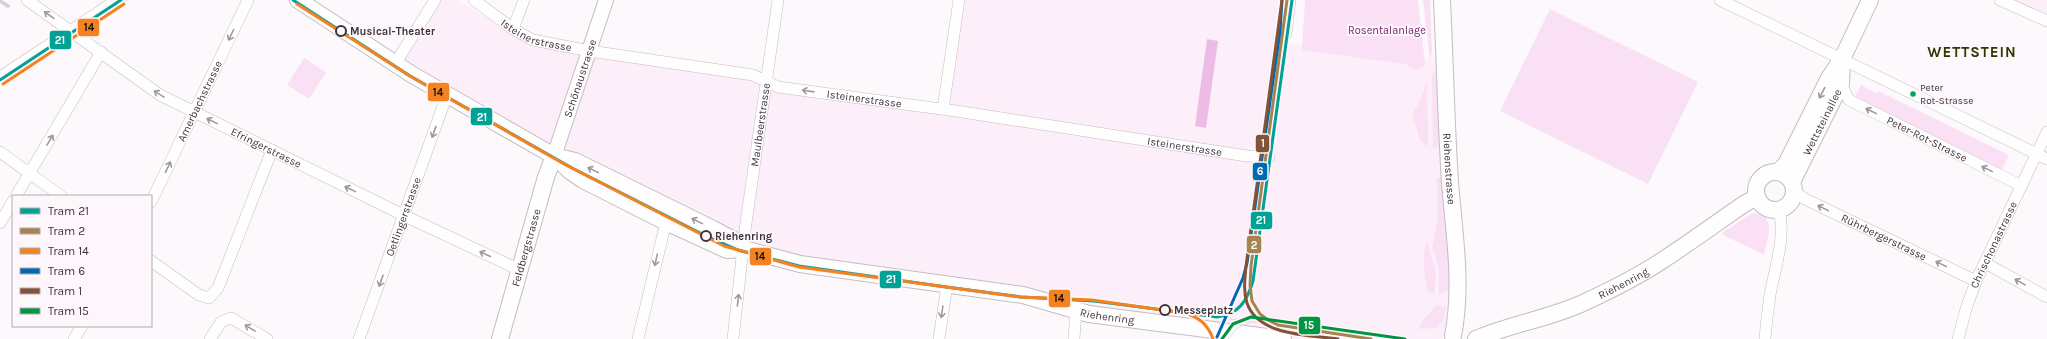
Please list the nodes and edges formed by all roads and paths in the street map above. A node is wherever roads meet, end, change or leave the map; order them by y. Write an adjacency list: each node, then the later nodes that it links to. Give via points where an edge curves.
1 (27, 0): 18 (street, Efringerstrasse, one-way to 1)
2 (118, 0): 18 (street)
3 (248, 0): 29 (street, Amerbachstrasse, one-way to 29)
4 (298, 0): 23 (main road, Riehenring)
5 (435, 0): 23 (street)
6 (474, 0): 17 (street, Isteinerstrasse)
7 (524, 0): 17 (street)
8 (606, 0): 20 (street, Schönaustrasse)
9 (778, 0): 25 (street, Maulbeerstrasse)
10 (959, 0): 28 (street)
11 (1290, 0): 19 (street)
12 (1442, 0): 59 (main road, Riehenstrasse, via 1450,181 1459,293)
13 (1720, 0): 22 (street)
14 (1870, 0): 22 (main road, Wettsteinallee)
15 (2000, 0): 16 (street)
16 (2047, 21)
17 (513, 29): 20 (street, Isteinerstrasse, via 533,40)
18 (70, 31): 21 (street, Efringerstrasse); 24 (street)
19 (1286, 34)
20 (590, 51): 25 (street, Isteinerstrasse, via 753,75); 33 (street, Schönaustrasse)
21 (101, 52): 29 (street, Efringerstrasse, one-way to 21, via 160,95); 37 (street, one-way to 21)
22 (1842, 59): 26 (main road, Wettsteinallee); 34 (street); 36 (main road, Wettsteinallee, one-way to 36, via 1829,78 1786,164)
23 (395, 64): 27 (main road, Riehenring)
24 (0, 77)
25 (766, 81): 28 (street, Isteinerstrasse, one-way to 25, via 778,87); 49 (street, Maulbeerstrasse)
26 (1841, 84): 38 (street, Peter-Rot-Strasse, one-way to 26, via 1849,100); 39 (main road, Wettsteinallee)
27 (447, 95): 33 (main road, Riehenring); 46 (street, Oetlingerstrasse, one-way to 46)
28 (943, 109): 35 (street, Isteinerstrasse, via 1247,156)
29 (193, 112): 31 (street, Efringerstrasse, one-way to 29); 43 (street, Amerbachstrasse, one-way to 29)
30 (2047, 132): 34 (street, Chrischonastrasse)
31 (272, 150): 46 (street, Efringerstrasse, one-way to 31); 50 (street, via 216,292 209,298 204,297)
32 (0, 152): 37 (street)
33 (554, 156): 47 (main road, Riehenring, via 583,180); 49 (main road, Riehenring, one-way to 33, via 732,239 678,211 575,161); 52 (main road, Feldbergstrasse)
34 (2042, 156): 38 (street, Chrischonastrasse)
35 (1269, 157)
36 (1778, 172): 39 (main road, via 1788,177); 42 (main road, via 1760,178 1757,184)
37 (30, 173): 40 (street); 41 (street)
38 (2022, 186): 51 (street, Chrischonastrasse)
39 (1793, 187): 45 (main road, Wettsteinallee, via 1790,202); 53 (street, Rührbergerstrasse, one-way to 39, via 1805,200)
40 (17, 195)
41 (60, 195)
42 (1757, 197): 45 (main road, via 1766,208); 70 (main road, Riehenring, via 1626,282 1547,318)
43 (152, 200)
44 (12, 203): 48 (street)
45 (1779, 209): 71 (street, via 1782,224 1781,243)
46 (405, 216): 52 (street, Efringerstrasse, one-way to 46); 63 (street, Oetlingerstrasse, one-way to 63)
47 (666, 222): 49 (main road, Riehenring, via 727,250); 65 (street, one-way to 65)
48 (0, 223)
49 (744, 249): 54 (main road, Riehenring, via 800,264); 66 (street, Maulbeerstrasse, one-way to 49)
50 (152, 262)
51 (1985, 263): 53 (street, Chrischonastrasse); 55 (street, one-way to 51)
52 (520, 270): 64 (main road, Feldbergstrasse)
53 (1976, 281): 72 (street, Chrischonastrasse)
54 (946, 285): 56 (main road, Riehenring, via 1023,295); 67 (street, one-way to 67)
55 (2047, 297)
56 (1076, 310): 58 (main road, Riehenring); 68 (street)
57 (81, 327): 60 (street)
58 (1220, 335): 69 (main road, Riehenring)
59 (1451, 338)
60 (74, 339)
61 (210, 339): 62 (street, one-way to 61, via 232,318 221,322)
62 (268, 339)
63 (359, 339)
64 (500, 339)
65 (638, 339)
66 (733, 339)
67 (939, 339)
68 (1074, 339)
69 (1283, 339)
70 (1476, 339)
71 (1765, 339)
72 (1958, 339)

